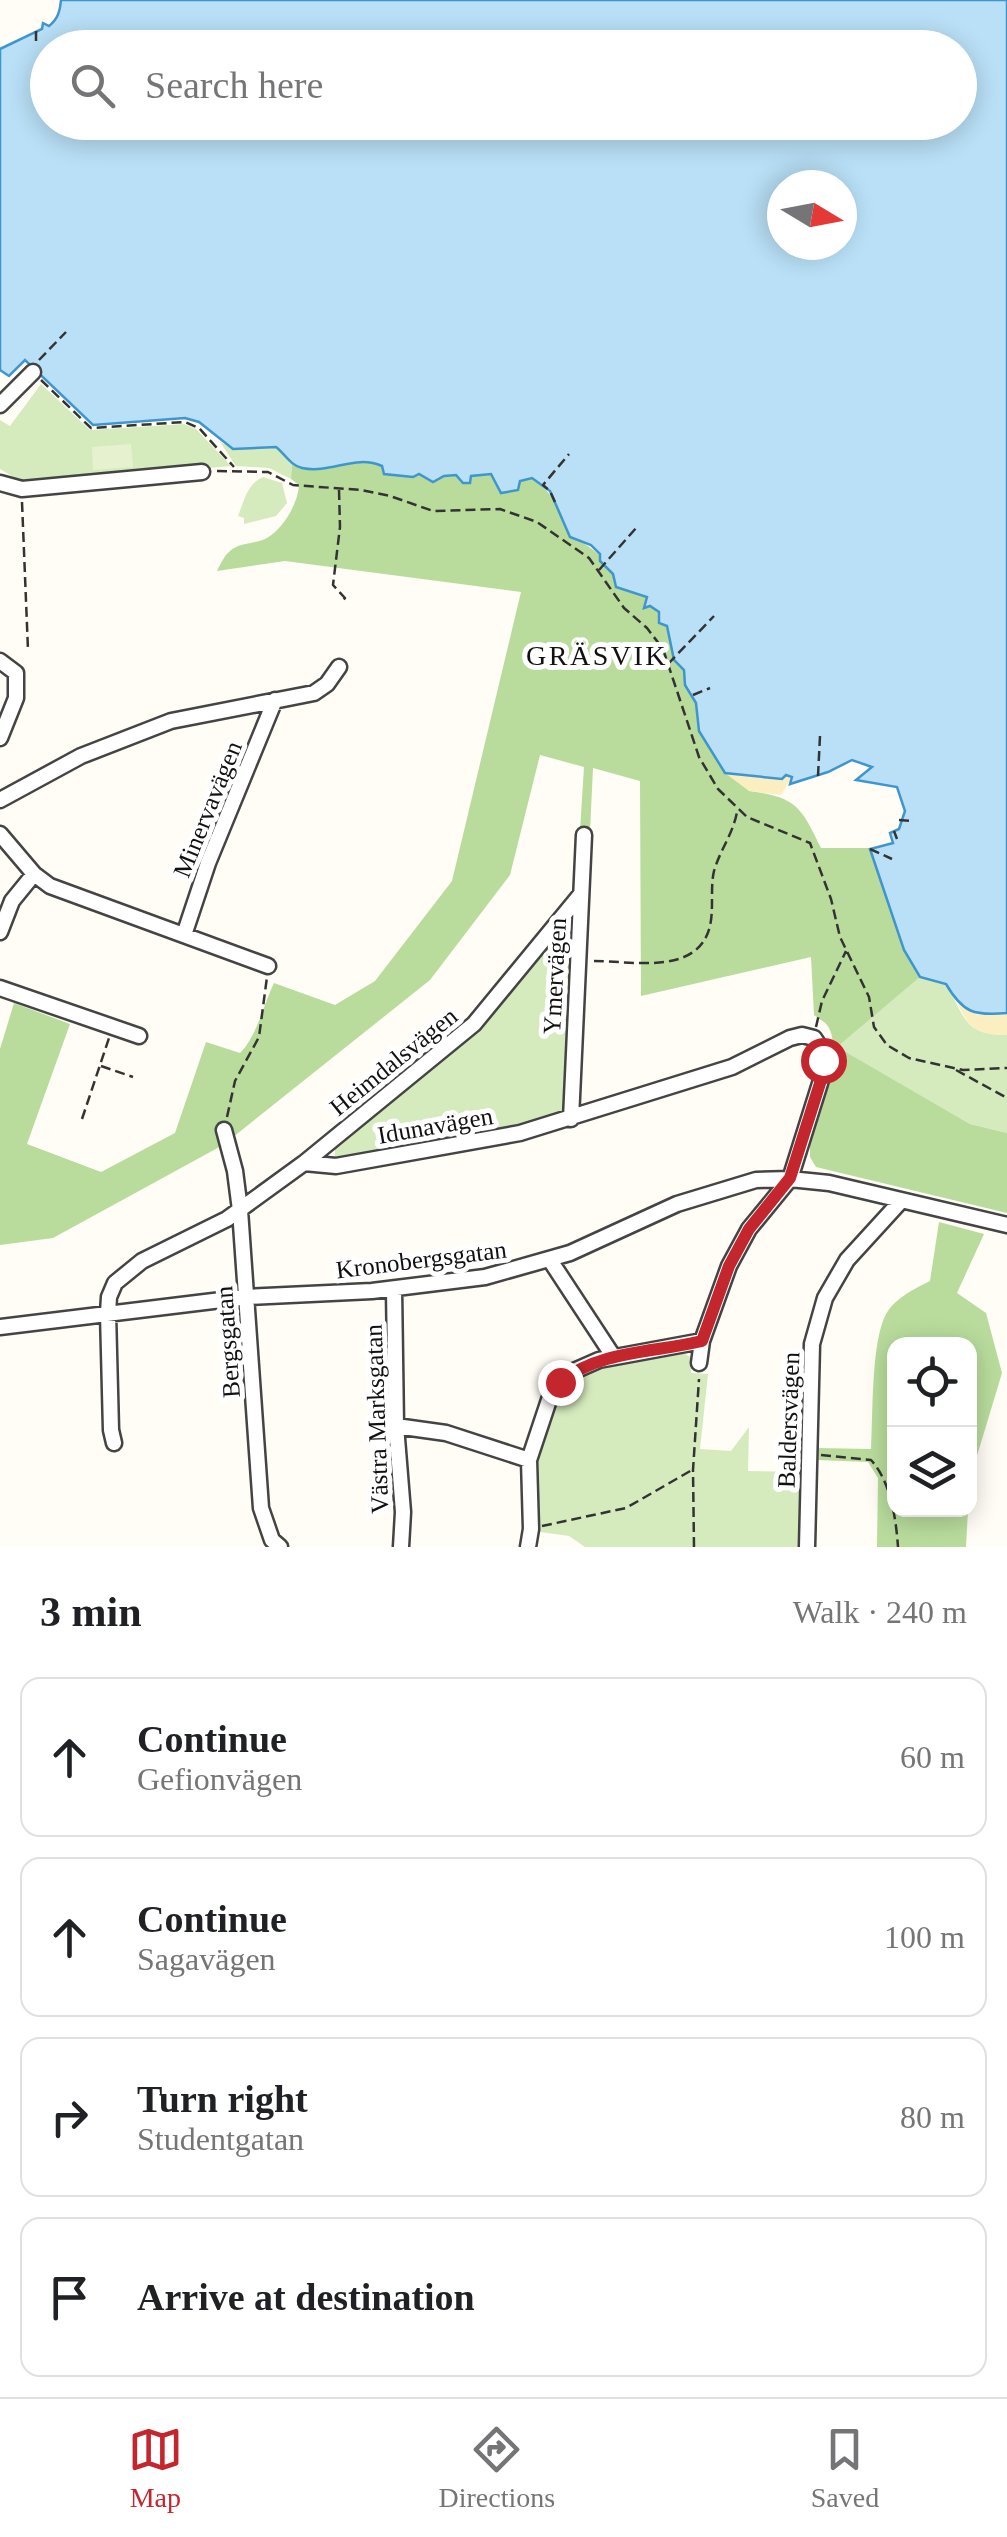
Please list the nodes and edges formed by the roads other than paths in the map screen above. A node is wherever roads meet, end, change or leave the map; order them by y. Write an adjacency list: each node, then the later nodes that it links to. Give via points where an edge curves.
1 (33, 369): 2 (street)
2 (0, 406)
3 (202, 472): 4 (street, via 22,488)
4 (0, 482)
5 (0, 661): 8 (street, via 16,673 18,684)
6 (339, 667): 7 (street, Minervavägen, via 314,693)
7 (275, 700): 9 (street, Minervavägen, via 170,721 81,756); 15 (street, Minervavägen)
8 (0, 738)
9 (0, 800)
10 (0, 834): 12 (street)
11 (584, 836): 13 (street, Ymervägen)
12 (34, 874): 14 (street); 15 (street, via 50,886)
13 (580, 894): 19 (street, Ymervägen); 21 (street, Heimdalsvägen, via 474,1024)
14 (0, 932)
15 (184, 935): 16 (street)
16 (268, 966)
17 (0, 988): 18 (street)
18 (139, 1036)
19 (571, 1119): 21 (street, Idunavägen, via 336,1166); 22 (street, Idunavägen, via 732,1066 790,1038 814,1038 822,1077)
20 (224, 1130): 24 (street, Bergsgatan)
21 (304, 1163): 24 (street)
22 (790, 1178): 23 (street, Kronobergsgatan); 26 (street, Kronobergsgatan, via 756,1180 677,1204); 31 (street, via 729,1266)
23 (900, 1202): 25 (street, Kronobergsgatan); 40 (street, Baldersvägen, via 846,1260 825,1298 812,1344)
24 (240, 1210): 28 (street, Bergsgatan); 29 (street, via 142,1261 114,1283)
25 (1007, 1225)
26 (550, 1260): 27 (street, Kronobergsgatan, via 485,1277); 32 (street)
27 (394, 1288): 28 (street, Kronobergsgatan); 34 (street, Västra Marksgatan)
28 (246, 1297): 29 (street, Kronobergsgatan); 37 (street, Bergsgatan, via 261,1508)
29 (108, 1313): 30 (street, Kronobergsgatan); 35 (street)
30 (0, 1327)
31 (702, 1341): 32 (street); 33 (street)
32 (613, 1356): 36 (street, via 560,1382)
33 (700, 1363)
34 (396, 1426): 36 (street, via 446,1433); 38 (street, Västra Marksgatan)
35 (114, 1443)
36 (528, 1460): 39 (street)
37 (280, 1547)
38 (401, 1547)
39 (528, 1547)
40 (806, 1547)

